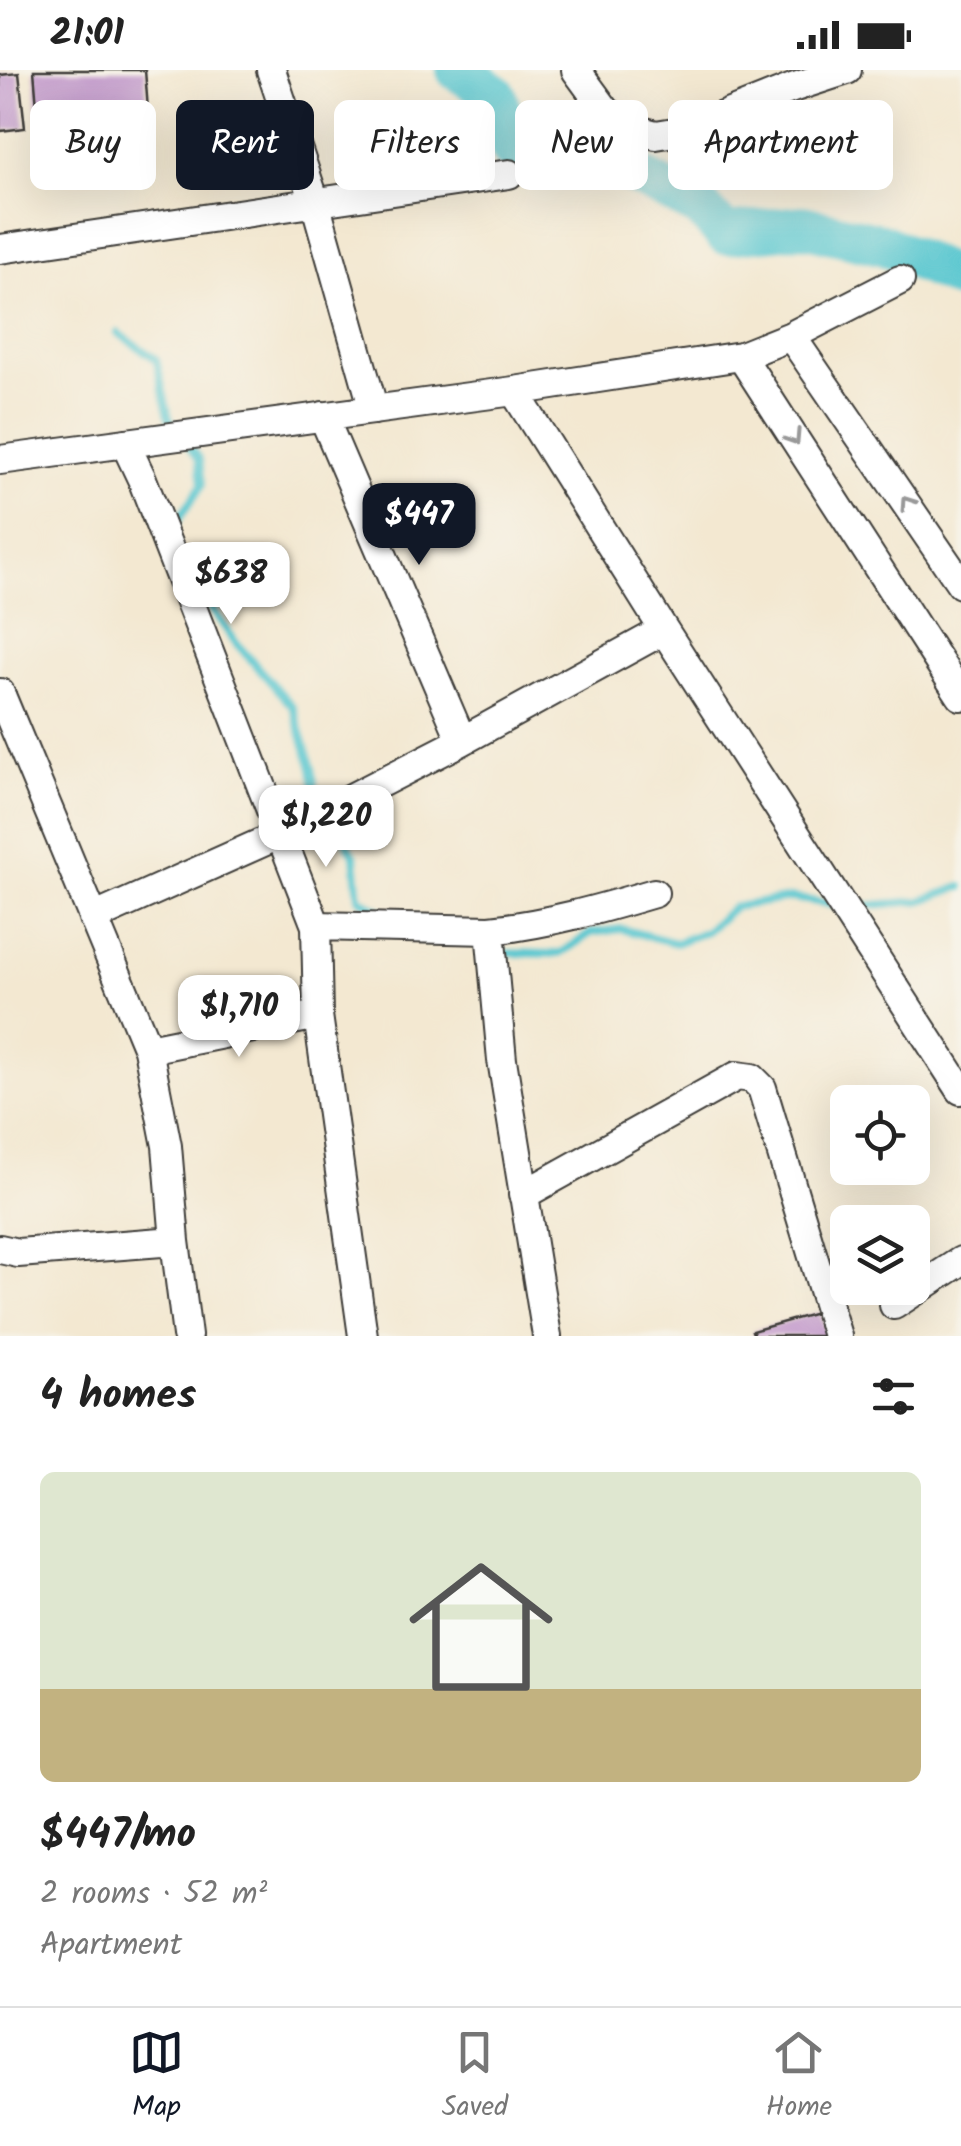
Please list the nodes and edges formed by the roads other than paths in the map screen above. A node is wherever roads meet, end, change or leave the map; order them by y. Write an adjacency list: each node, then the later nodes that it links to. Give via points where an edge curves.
1 (271, 70): 5 (street)
2 (576, 70): 3 (street, via 606,111 656,135 688,130)
3 (847, 70)
4 (509, 174): 5 (street)
5 (315, 202): 6 (street); 11 (street)
6 (0, 249)
7 (900, 280): 8 (street)
8 (791, 336): 9 (street); 15 (street, one-way to 8)
9 (740, 356): 10 (street); 17 (street, one-way to 17)
10 (514, 391): 11 (street); 16 (street)
11 (374, 410): 12 (street)
12 (324, 416): 13 (street); 19 (street)
13 (125, 443): 14 (street); 20 (street)
14 (0, 460)
15 (961, 584)
16 (664, 630): 19 (street); 27 (street)
17 (959, 688)
18 (0, 694): 22 (street)
19 (462, 741): 20 (street)
20 (282, 834): 22 (street); 23 (street)
21 (654, 892): 24 (street, via 580,915)
22 (92, 918): 26 (street)
23 (316, 926): 24 (street); 25 (street)
24 (490, 930): 28 (street)
25 (318, 1015): 26 (street); 34 (street)
26 (148, 1049): 29 (street)
27 (961, 1090)
28 (523, 1194): 35 (street); 36 (street, via 737,1076 752,1078 762,1088)
29 (175, 1242): 30 (street); 33 (street)
30 (0, 1249)
31 (961, 1260): 32 (street)
32 (894, 1306)
33 (187, 1336)
34 (363, 1336)
35 (547, 1336)
36 (836, 1336)

